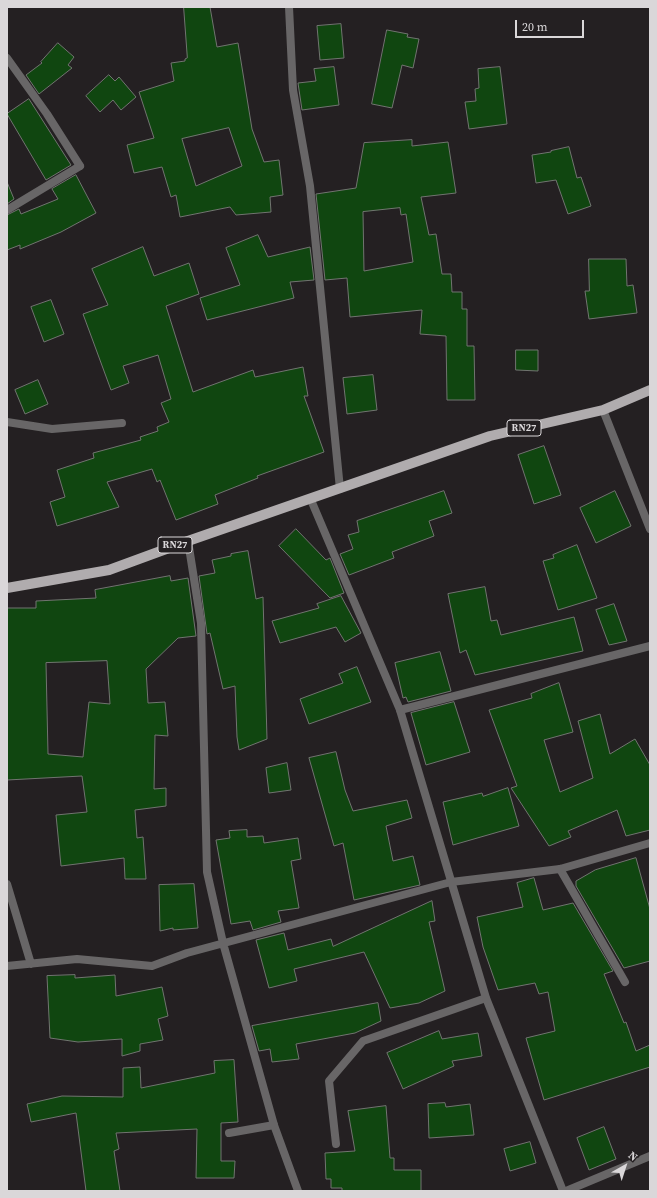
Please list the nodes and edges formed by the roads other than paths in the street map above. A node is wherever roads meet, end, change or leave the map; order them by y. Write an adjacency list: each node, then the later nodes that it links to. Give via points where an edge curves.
1 (289, 7): 8 (street, via 293,90 310,186)
2 (7, 58): 3 (street, via 80,166)
3 (7, 210)
4 (650, 390): 5 (main road, RN27)
5 (602, 410): 8 (main road, RN27, via 490,436); 10 (street)
6 (7, 422): 7 (street, via 52,429)
7 (122, 423)
8 (340, 489): 9 (main road, RN27)
9 (311, 500): 11 (main road, RN27); 14 (street)
10 (650, 529)
11 (188, 540): 12 (main road, RN27, via 109,570); 19 (street, via 201,623 206,872)
12 (7, 588)
13 (650, 646): 14 (street)
14 (400, 710): 17 (street)
15 (650, 843): 16 (street)
16 (560, 868): 17 (street); 22 (street)
17 (451, 882): 19 (street); 23 (street)
18 (7, 884): 20 (street)
19 (223, 943): 20 (street, via 152,966 77,959); 24 (street)
20 (31, 964): 21 (street)
21 (7, 966)
22 (625, 982)
23 (486, 998): 26 (street, via 363,1041 329,1081); 29 (street)
24 (274, 1125): 25 (street); 28 (street)
25 (229, 1133)
26 (336, 1144)
27 (650, 1156): 29 (street)
28 (298, 1191)
29 (564, 1191)

